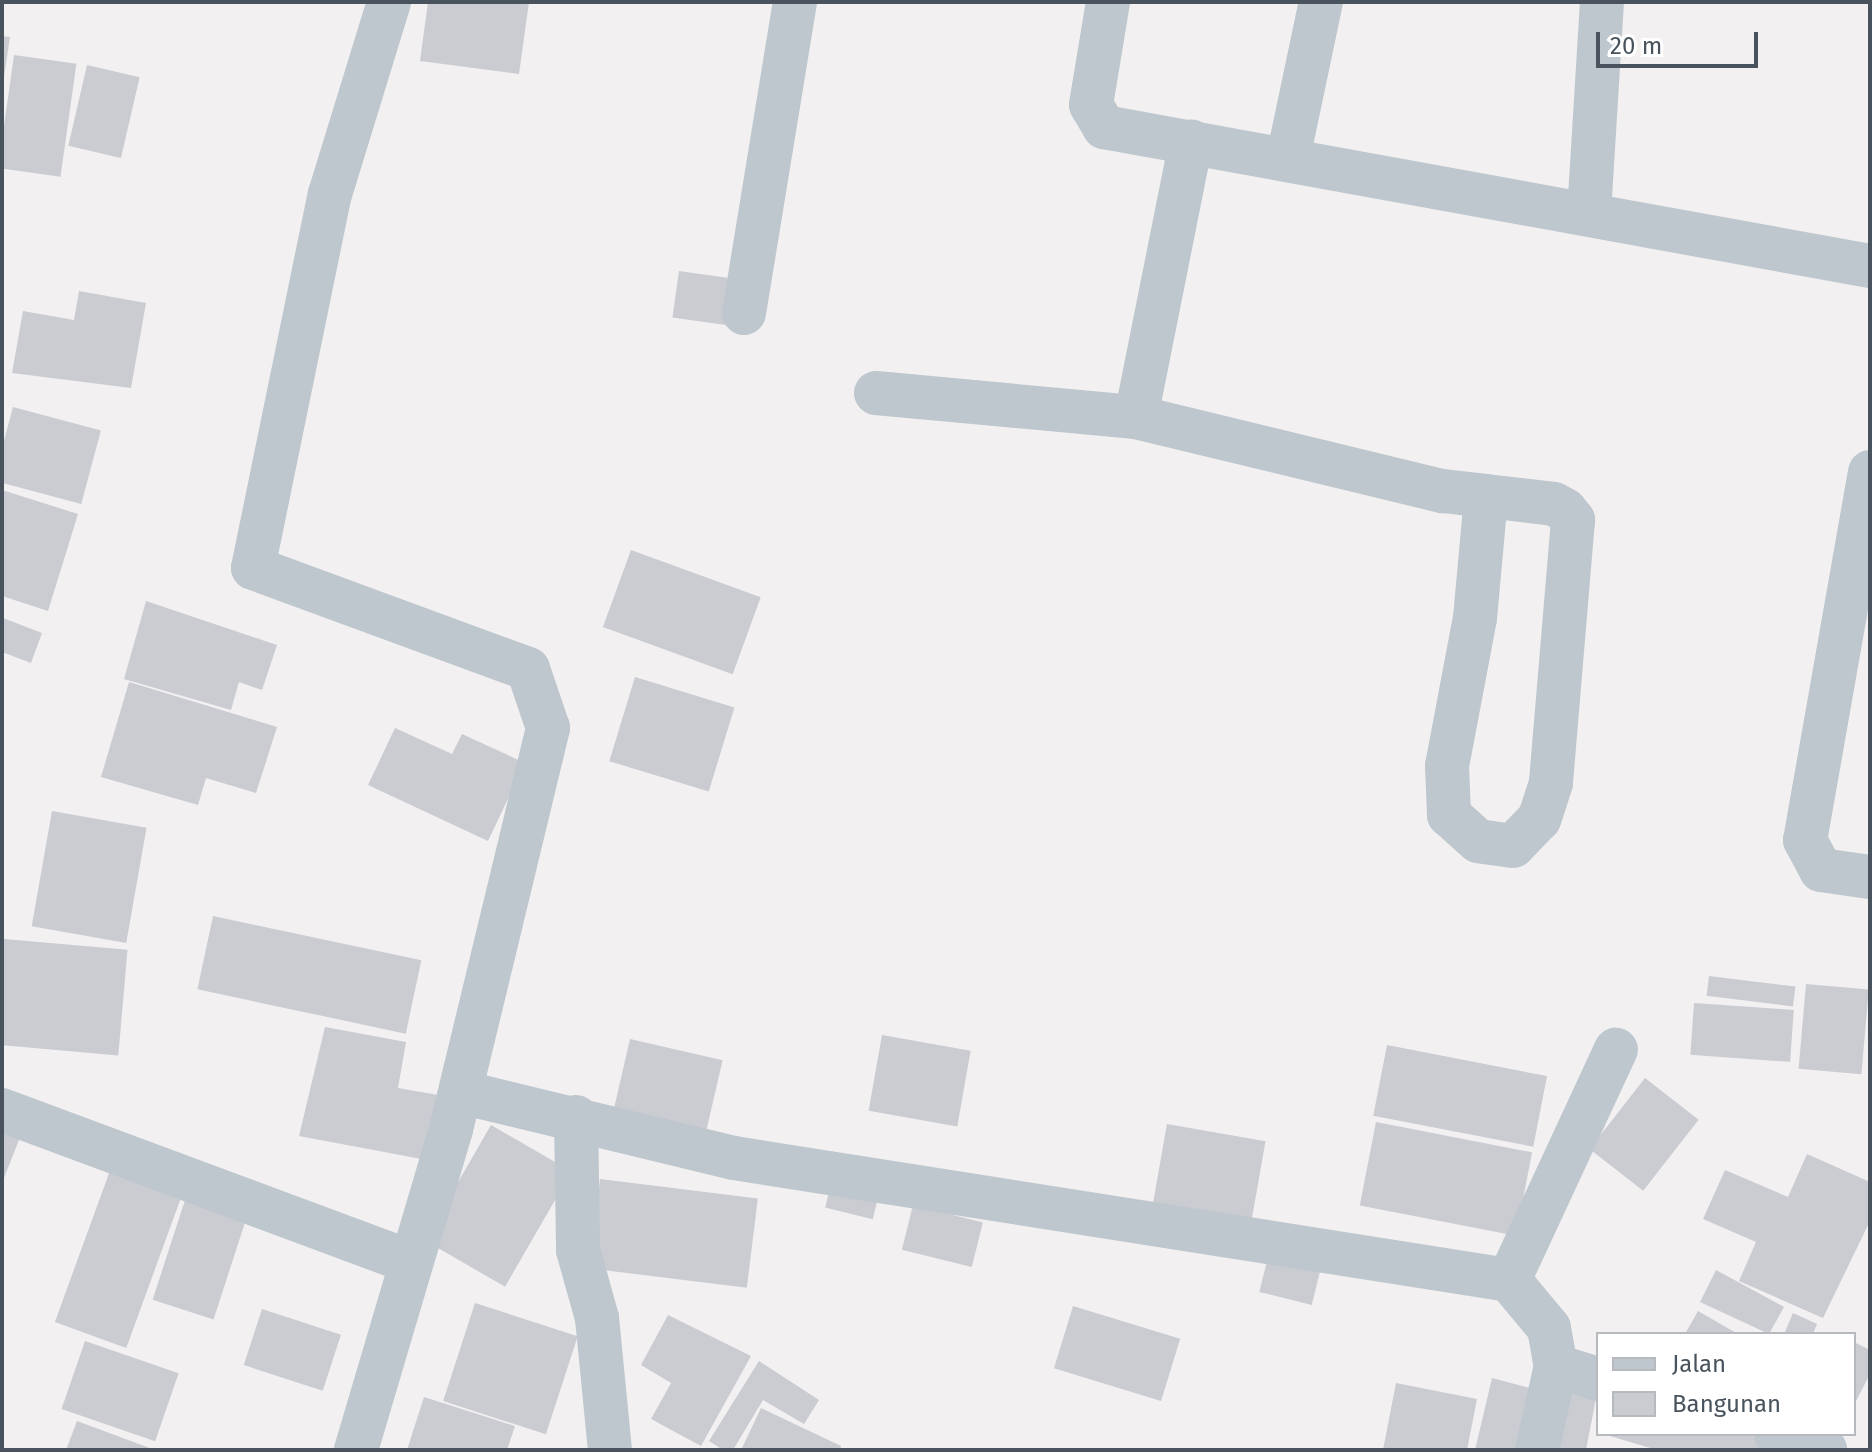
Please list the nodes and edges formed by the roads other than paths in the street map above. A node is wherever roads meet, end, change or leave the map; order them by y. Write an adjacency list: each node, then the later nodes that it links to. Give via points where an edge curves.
1 (389, 2): 17 (street, via 330,194 251,560 265,576 528,669 543,698 548,728)
2 (795, 2): 10 (street)
3 (1108, 2): 6 (street, via 1093,119)
4 (1321, 2): 7 (street)
5 (1602, 2): 8 (street)
6 (1191, 141): 7 (street); 12 (street)
7 (1288, 158): 8 (street)
8 (1589, 214): 9 (street)
9 (1870, 266)
10 (744, 313)
11 (876, 393): 12 (street)
12 (1136, 417): 14 (street)
13 (1870, 472): 15 (street, via 1805,840 1821,870)
14 (1486, 496): 14 (street, via 1475,618 1447,766 1449,815 1478,841 1513,846 1539,819 1551,783 1573,520 1554,504)
15 (1870, 877)
16 (1616, 1050): 21 (street)
17 (461, 1092): 19 (street); 20 (street)
18 (2, 1110): 20 (street)
19 (576, 1117): 21 (street, via 734,1158); 26 (street, via 578,1250 597,1318)
20 (408, 1261): 25 (street)
21 (1509, 1280): 22 (street, via 1549,1328)
22 (1556, 1366): 23 (street); 27 (street)
23 (1596, 1378)
24 (1782, 1436): 28 (street)
25 (356, 1450)
26 (610, 1450)
27 (1537, 1450)
28 (1825, 1450)

